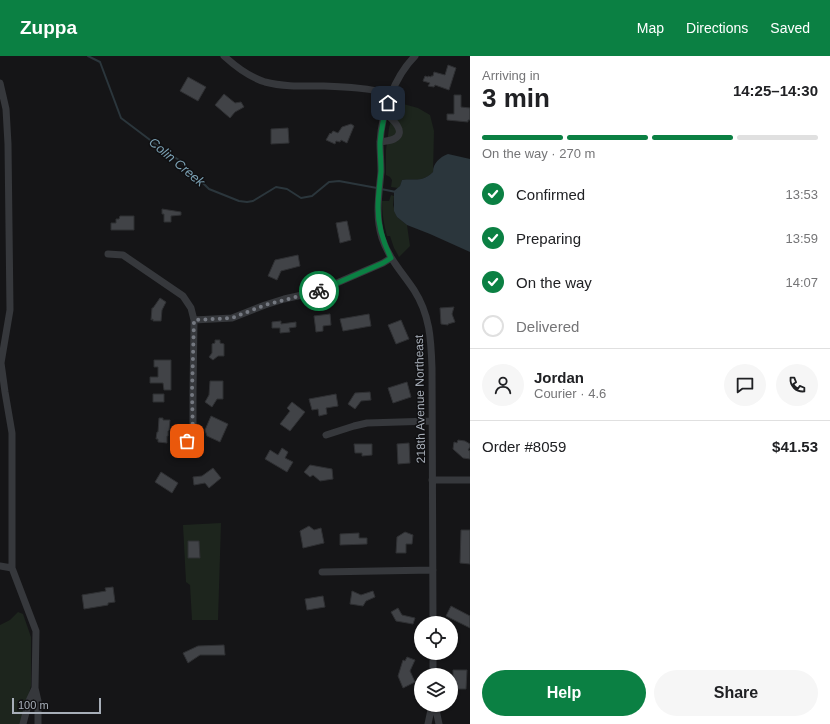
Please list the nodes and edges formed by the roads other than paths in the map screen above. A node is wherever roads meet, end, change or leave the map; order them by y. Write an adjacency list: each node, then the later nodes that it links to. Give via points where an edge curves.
1 (224, 56): 4 (street, via 252,77 264,82 364,88)
2 (415, 56): 4 (street, 218th Avenue Northeast, via 406,66)
3 (0, 83): 16 (street, via 6,109 8,144 10,310 1,363 12,433)
4 (391, 94): 5 (street, 218th Avenue Northeast)
5 (385, 113): 6 (street, 218th Avenue Northeast); 6 (street, via 399,127 398,136)
6 (380, 142): 8 (street, 218th Avenue Northeast, via 378,216 380,231)
7 (108, 254): 9 (street, via 123,255 183,296 191,308)
8 (391, 258): 9 (street, via 316,292 284,299 232,318); 10 (street, 218th Avenue Northeast, via 421,302 428,322 432,351)
9 (194, 320): 12 (street)
10 (432, 421): 11 (street, via 367,423); 13 (street, 218th Avenue Northeast)
11 (326, 435)
12 (193, 438)
13 (432, 480): 14 (street); 17 (street, 218th Avenue Northeast)
14 (470, 480)
15 (0, 566): 16 (street)
16 (12, 568): 20 (street, via 36,631)
17 (433, 570): 18 (street); 19 (street, 218th Avenue Northeast)
18 (322, 572)
19 (433, 616)
20 (35, 688): 21 (street); 22 (street)
21 (26, 711): 22 (street); 25 (street)
22 (38, 711): 26 (street)
23 (431, 712): 27 (street)
24 (435, 712): 28 (street)
25 (23, 724)
26 (38, 724)
27 (428, 724)
28 (438, 724)

